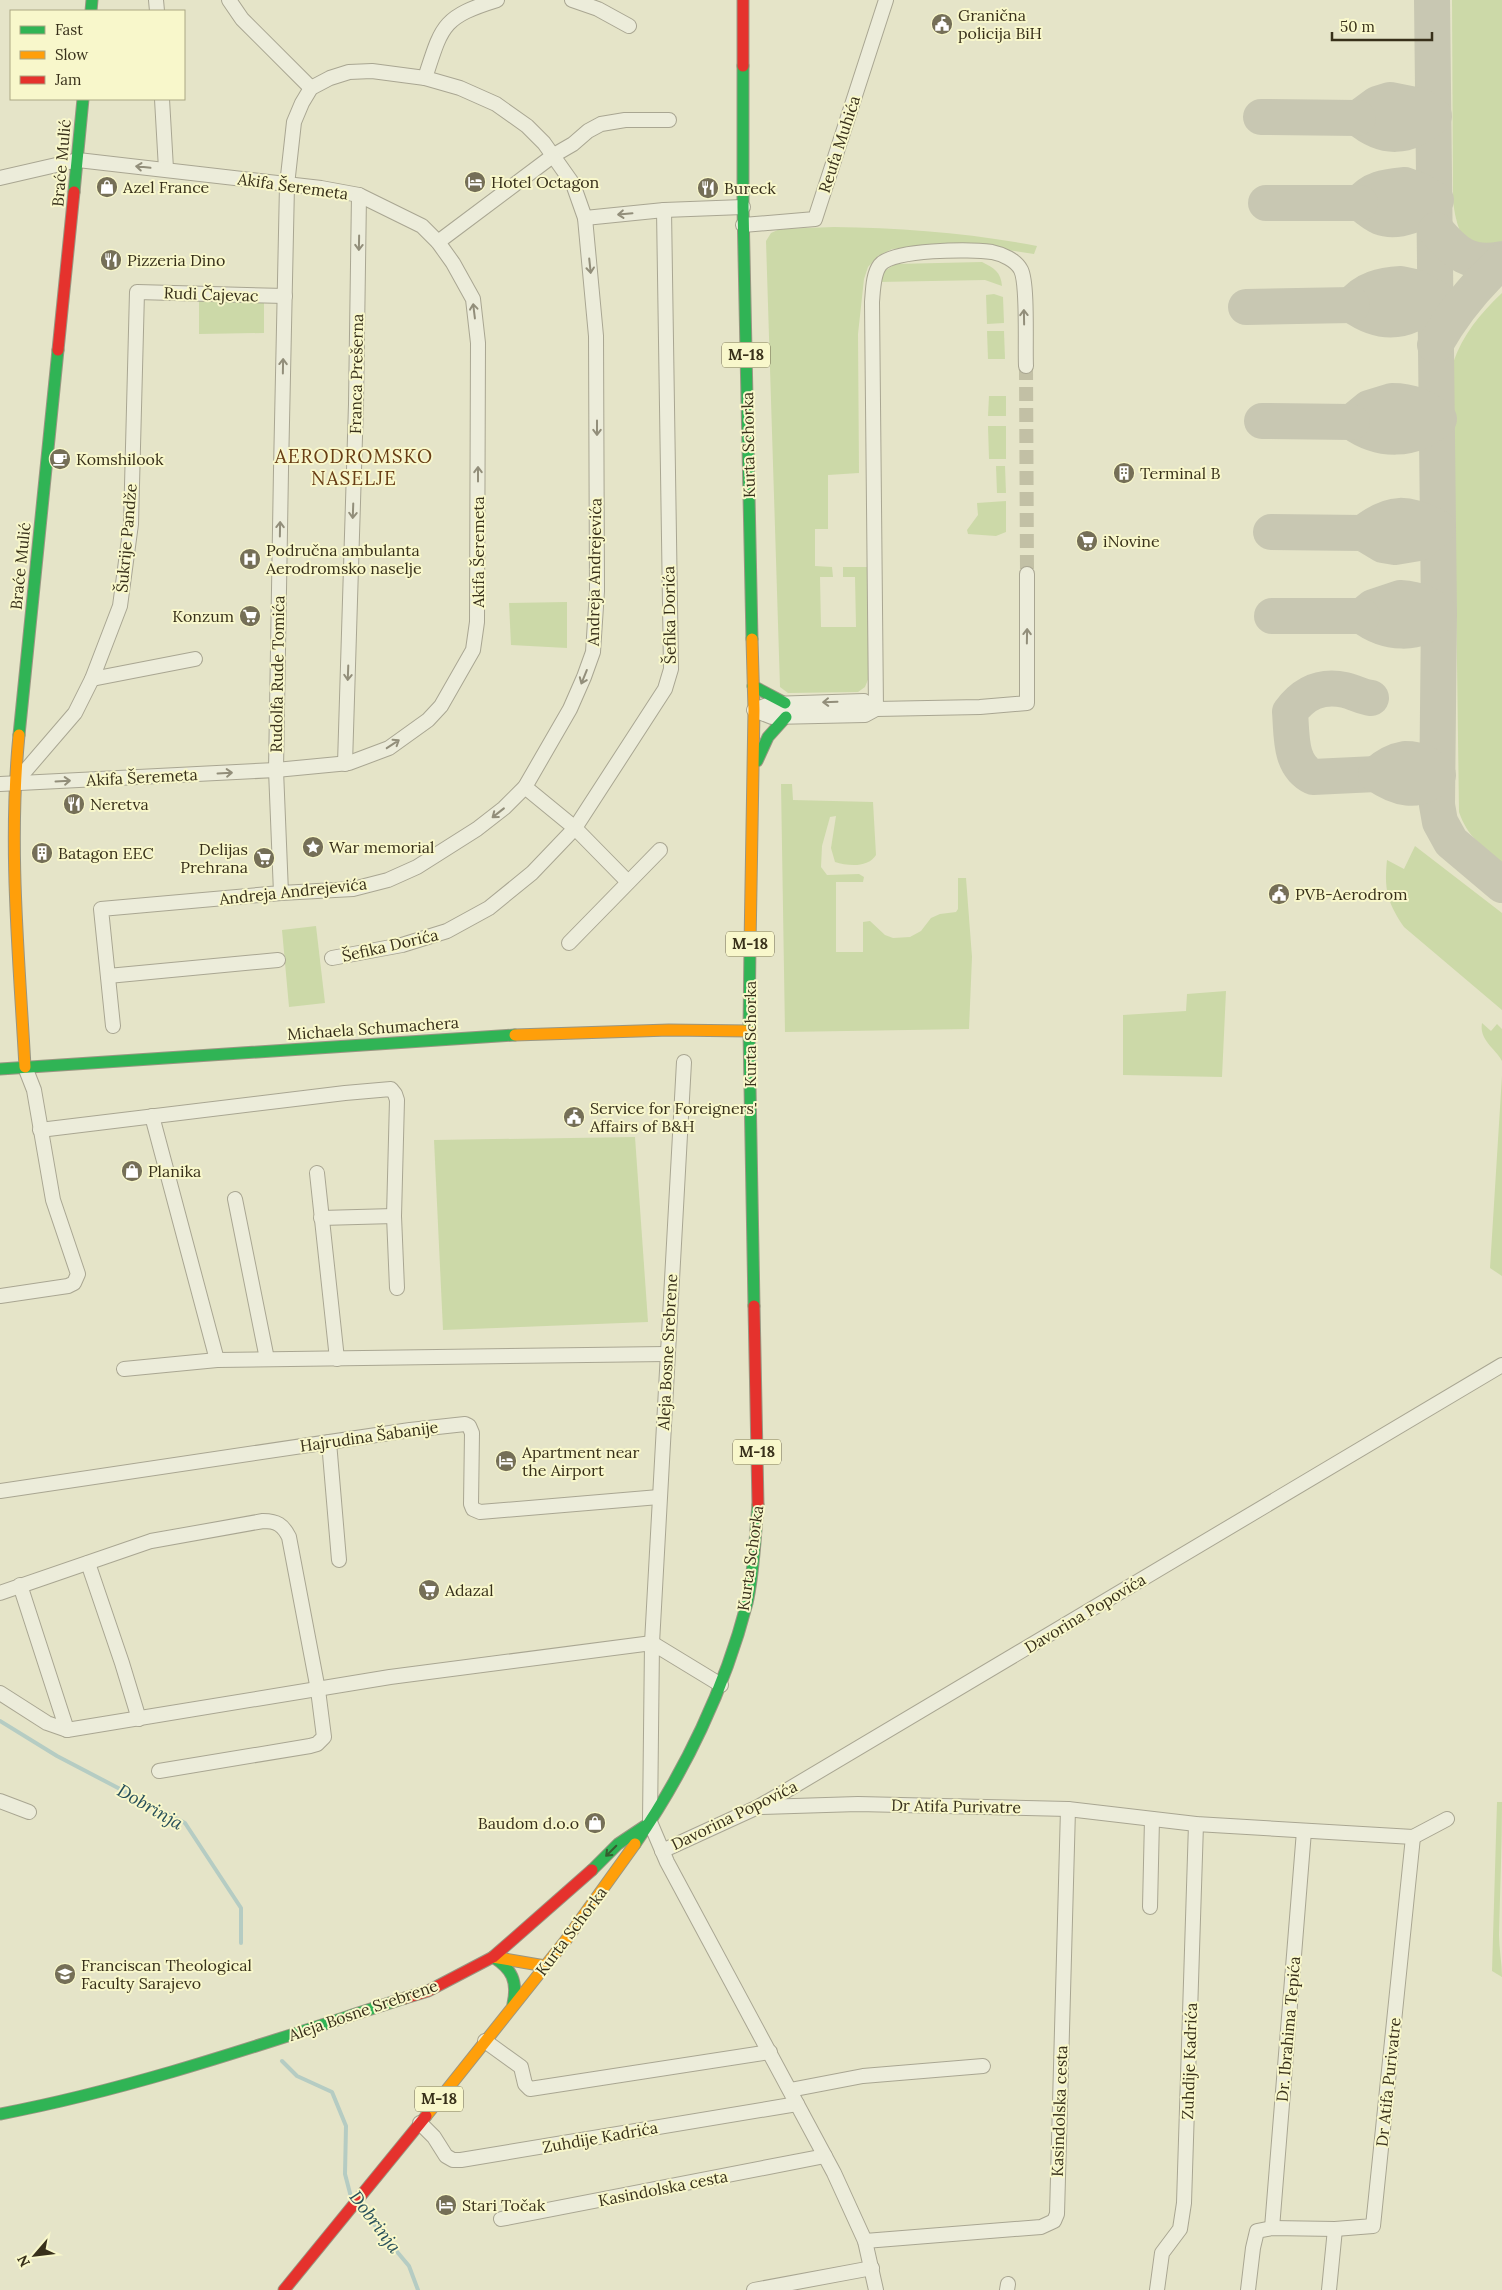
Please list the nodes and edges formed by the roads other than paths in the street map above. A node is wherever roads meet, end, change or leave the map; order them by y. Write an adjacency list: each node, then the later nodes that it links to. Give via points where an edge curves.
1 (229, 0): 8 (street, via 242,19)
2 (497, 0): 7 (street, via 452,18 438,36)
3 (572, 0): 6 (street, via 598,9)
4 (743, 0): 18 (main road, Kurta Schorka / M-18)
5 (886, 0): 21 (street, Reufa Muhića, via 815,219)
6 (629, 26)
7 (425, 78): 8 (street, Andreja Andrejevića, via 372,71 349,72); 12 (street, Andreja Andrejevića, via 460,88 496,104 527,126)
8 (311, 88): 16 (street, via 294,122)
9 (83, 100): 13 (main road, Braće Mulić)
10 (162, 100): 14 (street)
11 (669, 120): 12 (street, via 625,120 601,124)
12 (554, 155): 20 (street, Andreja Andrejevića, via 573,184); 22 (street)
13 (78, 160): 14 (street, Akifa Šeremeta, one-way to 13); 15 (street, Akifa Šeremeta); 37 (main road, Braće Mulić)
14 (166, 169): 16 (street, Akifa Šeremeta)
15 (0, 178)
16 (287, 185): 17 (street, Akifa Šeremeta); 24 (street, Rudolfa Rude Tomića)
17 (359, 195): 22 (street, Akifa Šeremeta, via 422,226); 33 (street, Franca Prešerna, one-way to 33)
18 (743, 207): 19 (street); 21 (main road, Kurta Schorka / M-18)
19 (664, 210): 20 (street, one-way to 20); 39 (street, Šefika Dorića, via 671,669 665,689)
20 (585, 218): 38 (street, Andreja Andrejevića, one-way to 38, via 596,336 597,591 593,652 570,709)
21 (743, 225): 29 (main road, Kurta Schorka / M-18)
22 (438, 242): 33 (street, Akifa Šeremeta, one-way to 22, via 389,748 428,720 454,686 473,650 477,622 478,343 473,299)
23 (137, 292): 24 (street, Rudi Čajevac); 28 (street, Šukrije Pandže, via 131,524 120,606)
24 (285, 296): 34 (street, Rudolfa Rude Tomića, one-way to 24)
25 (1026, 366): 30 (street, one-way to 30, via 1024,285 1021,270 1012,260 992,252 937,251 905,253 888,258 879,265 872,295)
26 (1027, 574): 30 (street, one-way to 26, via 1027,703)
27 (195, 659): 28 (street)
28 (92, 679): 37 (street, Šukrije Pandže, via 75,713)
29 (753, 686): 31 (main road, Kurta Schorka / M-18); 32 (main road)
30 (876, 709): 32 (street, via 864,701)
31 (754, 710): 32 (street, via 764,715); 35 (main road, Kurta Schorka / M-18)
32 (786, 710): 35 (main road, via 768,736)
33 (347, 763): 34 (street, Akifa Šeremeta)
34 (276, 770): 37 (street, Akifa Šeremeta, one-way to 34); 42 (street, Rudolfa Rude Tomića)
35 (753, 771): 48 (main road, Kurta Schorka / M-18)
36 (0, 784): 37 (street, Akifa Šeremeta)
37 (14, 784): 50 (main road, Braće Mulić, via 15,894)
38 (525, 787): 39 (street); 42 (street, Andreja Andrejevića, one-way to 42, via 477,829 431,859 388,880 353,889)
39 (575, 828): 41 (street); 44 (street, Šefika Dorića, via 532,874 468,921 402,945)
40 (660, 850): 41 (street)
41 (628, 882): 43 (street)
42 (281, 893): 46 (street, Andreja Andrejevića, via 101,909)
43 (568, 943)
44 (332, 958)
45 (278, 960): 46 (street)
46 (108, 976): 47 (street, Andreja Andrejevića)
47 (113, 1026)
48 (749, 1031): 50 (main road, Michaela Schumachera, via 669,1030 500,1036); 74 (main road, Kurta Schorka / M-18, via 758,1506 747,1602)
49 (684, 1062): 60 (street, Aleja Bosne Srebrene)
50 (25, 1067): 51 (main road, Michaela Schumachera); 53 (street, via 34,1090)
51 (0, 1069)
52 (152, 1116): 53 (street); 56 (street, via 391,1089 397,1100); 62 (street)
53 (40, 1130): 59 (street, via 53,1200 77,1268 77,1279 68,1286)
54 (317, 1173): 57 (street)
55 (234, 1199): 63 (street)
56 (394, 1216): 57 (street); 58 (street)
57 (321, 1218): 61 (street)
58 (397, 1288)
59 (0, 1296)
60 (666, 1354): 61 (street); 68 (street, Aleja Bosne Srebrene)
61 (337, 1359): 63 (street)
62 (217, 1360): 63 (street); 65 (street)
63 (267, 1360)
64 (1502, 1365): 81 (street, Davorina Popovića)
65 (124, 1369)
66 (329, 1442): 67 (street, Hajrudina Šabanije); 68 (street, Hajrudina Šabanije, via 468,1425 472,1433 471,1504 480,1512); 69 (street)
67 (0, 1491)
68 (659, 1497): 73 (street, Aleja Bosne Srebrene)
69 (339, 1560)
70 (88, 1563): 71 (street); 75 (street, via 150,1541 263,1521 280,1524 289,1537); 77 (street)
71 (20, 1585): 72 (street); 78 (street)
72 (0, 1593)
73 (652, 1643): 74 (street); 75 (street); 86 (street, Aleja Bosne Srebrene)
74 (721, 1685): 86 (main road, Kurta Schorka / M-18, via 688,1755)
75 (318, 1690): 77 (street); 79 (street, via 325,1732 316,1744)
76 (0, 1693): 78 (street, via 47,1723)
77 (139, 1719): 78 (street)
78 (67, 1730)
79 (159, 1771)
80 (0, 1801): 83 (street)
81 (758, 1807): 82 (street, Dr Atifa Purivatre, via 858,1804); 90 (street, Davorina Popovića)
82 (1068, 1809): 84 (street, Dr Atifa Purivatre); 106 (street, Kasindolska cesta, via 1057,2214 1054,2221 1041,2227)
83 (29, 1812)
84 (1152, 1818): 87 (street, Dr Atifa Purivatre); 91 (street)
85 (1447, 1819): 89 (street)
86 (650, 1822): 90 (street); 92 (main road, Aleja Bosne Srebrene, one-way to 92, via 618,1844 576,1886); 93 (main road, Kurta Schorka / M-18)
87 (1196, 1824): 88 (street, Dr Atifa Purivatre); 111 (street, Zuhdije Kadrića, via 1184,2202 1180,2229 1162,2253)
88 (1304, 1831): 89 (street, Dr Atifa Purivatre); 104 (street, Dr. Ibrahima Tepića)
89 (1413, 1838): 105 (street, Dr Atifa Purivatre, via 1374,2226)
90 (662, 1851): 96 (street)
91 (1150, 1907)
92 (493, 1957): 93 (main road); 94 (main road, via 507,1965 513,1974 516,1988); 100 (main road, Aleja Bosne Srebrene, via 428,1990 272,2040 64,2102)
93 (545, 1966): 94 (main road, Kurta Schorka / M-18)
94 (514, 2004): 95 (main road, Kurta Schorka / M-18)
95 (485, 2041): 96 (street, via 521,2067 525,2084 530,2089); 101 (main road, Kurta Schorka / M-18)
96 (770, 2052): 98 (street)
97 (983, 2066): 98 (street, via 863,2076)
98 (790, 2090): 99 (street)
99 (797, 2104): 101 (street, Zuhdije Kadrića, via 461,2160 446,2156 434,2137); 102 (street)
100 (0, 2114)
101 (420, 2124): 108 (main road, Kurta Schorka / M-18)
102 (825, 2156): 103 (street, Kasindolska cesta); 106 (street)
103 (501, 2219)
104 (1272, 2228): 105 (street); 112 (street, via 1262,2229 1255,2235)
105 (1335, 2229): 113 (street)
106 (865, 2241): 107 (street)
107 (872, 2268): 109 (street); 110 (street)
108 (284, 2290)
109 (754, 2290)
110 (876, 2290)
111 (1157, 2290)
112 (1248, 2290)
113 (1329, 2290)

